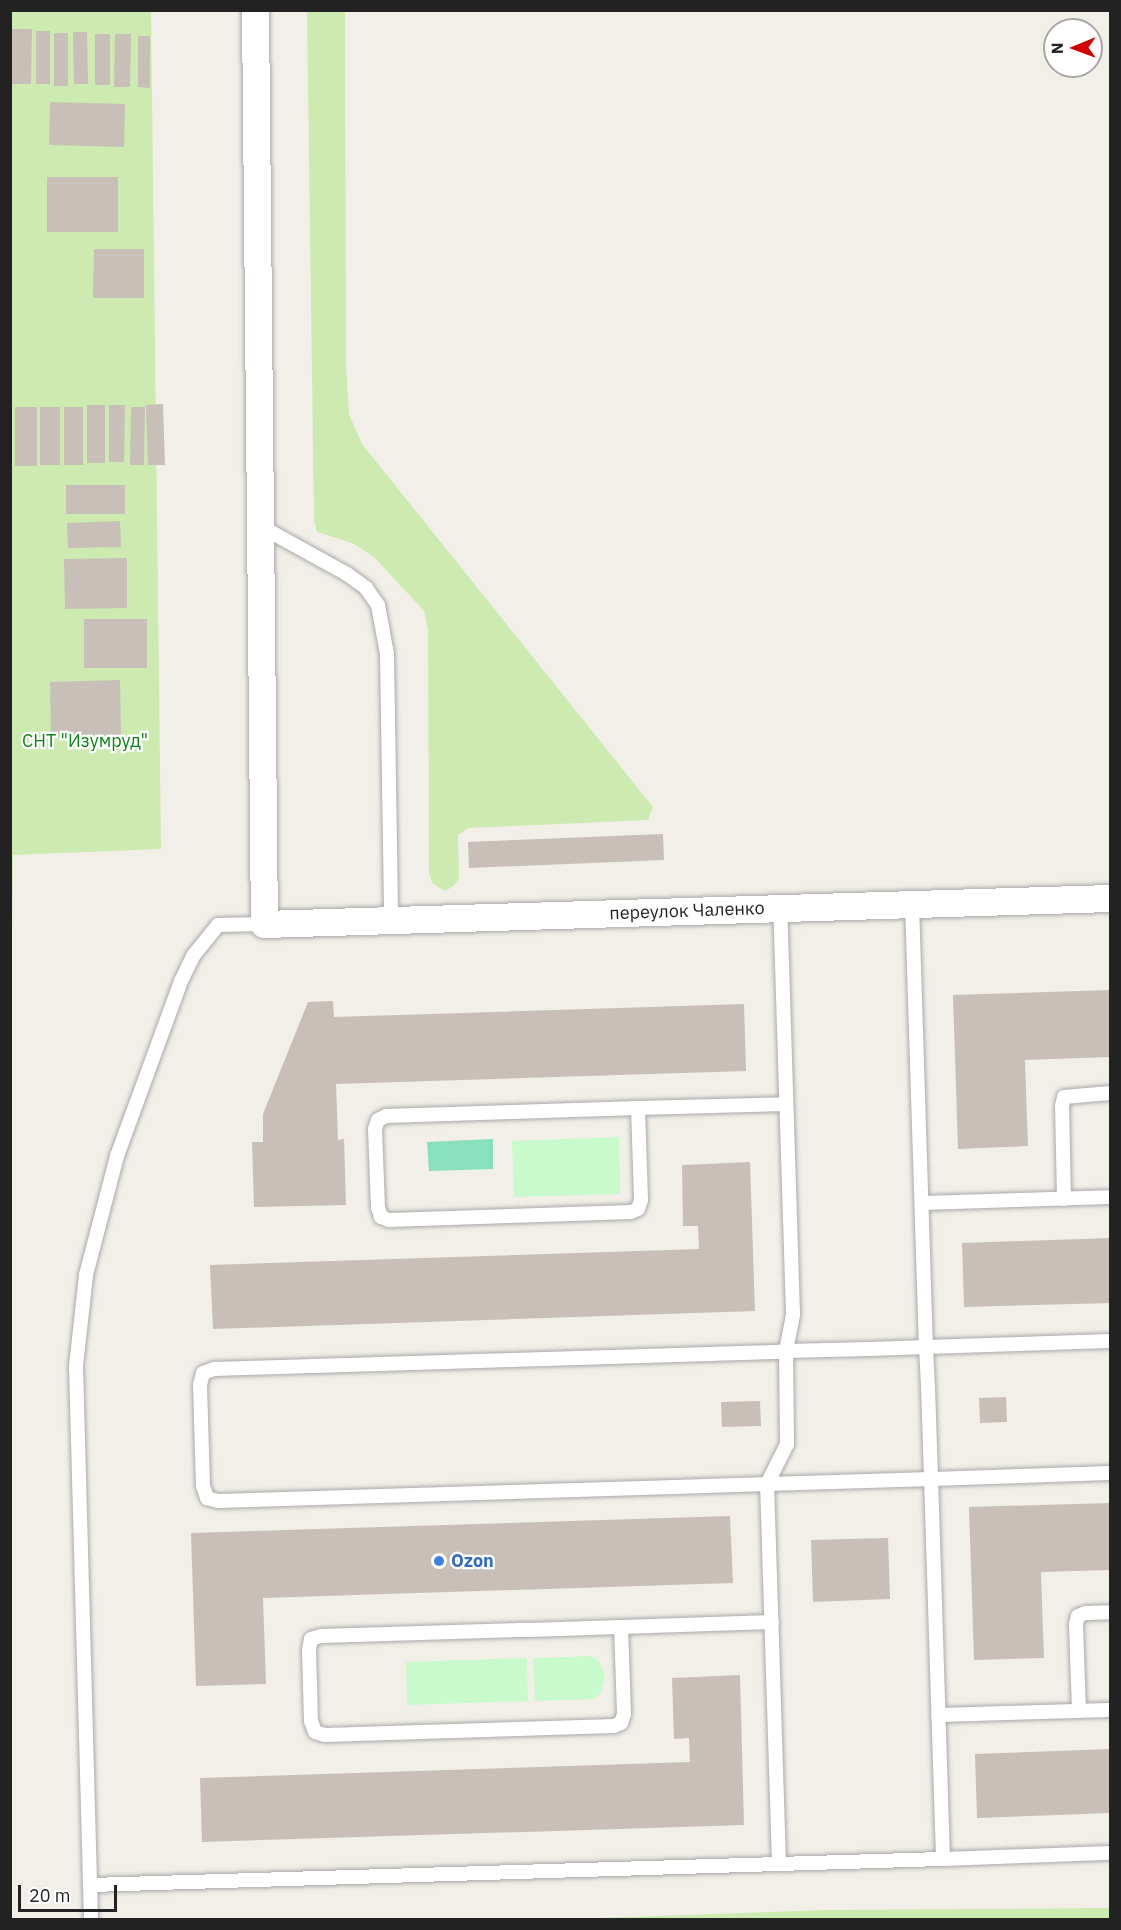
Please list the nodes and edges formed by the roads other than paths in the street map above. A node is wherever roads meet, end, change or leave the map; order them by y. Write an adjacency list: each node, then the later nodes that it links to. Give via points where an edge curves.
1 (255, 10): 2 (street)
2 (260, 526): 6 (lane, via 347,574 366,588 378,605 387,654); 7 (street)
3 (1110, 898): 4 (street, переулок Чаленко)
4 (912, 904): 5 (street, переулок Чаленко); 13 (lane)
5 (780, 908): 6 (street, переулок Чаленко); 9 (lane)
6 (391, 920): 7 (street, переулок Чаленко)
7 (264, 924): 29 (lane, via 218,925 193,956 117,1156 86,1275 76,1366)
8 (1110, 1093): 12 (lane, via 1064,1097)
9 (786, 1104): 10 (lane); 16 (lane, via 793,1314)
10 (638, 1108): 10 (lane, via 386,1116 378,1120 375,1129 381,1217 389,1220 631,1212 638,1209 641,1200)
11 (1110, 1197): 12 (lane)
12 (1064, 1199): 13 (lane)
13 (922, 1203): 15 (lane)
14 (1110, 1341): 15 (lane)
15 (926, 1347): 16 (lane); 18 (lane)
16 (786, 1352): 19 (lane, via 787,1444); 19 (lane, via 214,1369 203,1372 200,1385 203,1486 207,1498 218,1501)
17 (1110, 1473): 18 (lane)
18 (931, 1479): 19 (lane); 25 (lane)
19 (767, 1484): 21 (lane)
20 (1110, 1612): 24 (lane, via 1078,1616)
21 (772, 1622): 22 (lane); 28 (lane)
22 (621, 1626): 22 (lane, via 311,1639 311,1721 315,1732 325,1735 614,1726 621,1723 624,1714)
23 (1110, 1710): 24 (lane)
24 (1079, 1711): 25 (lane)
25 (938, 1715): 27 (lane)
26 (1110, 1853): 27 (lane)
27 (943, 1859): 28 (lane)
28 (779, 1864): 29 (lane)
29 (92, 1885): 30 (lane)
30 (91, 1920)

